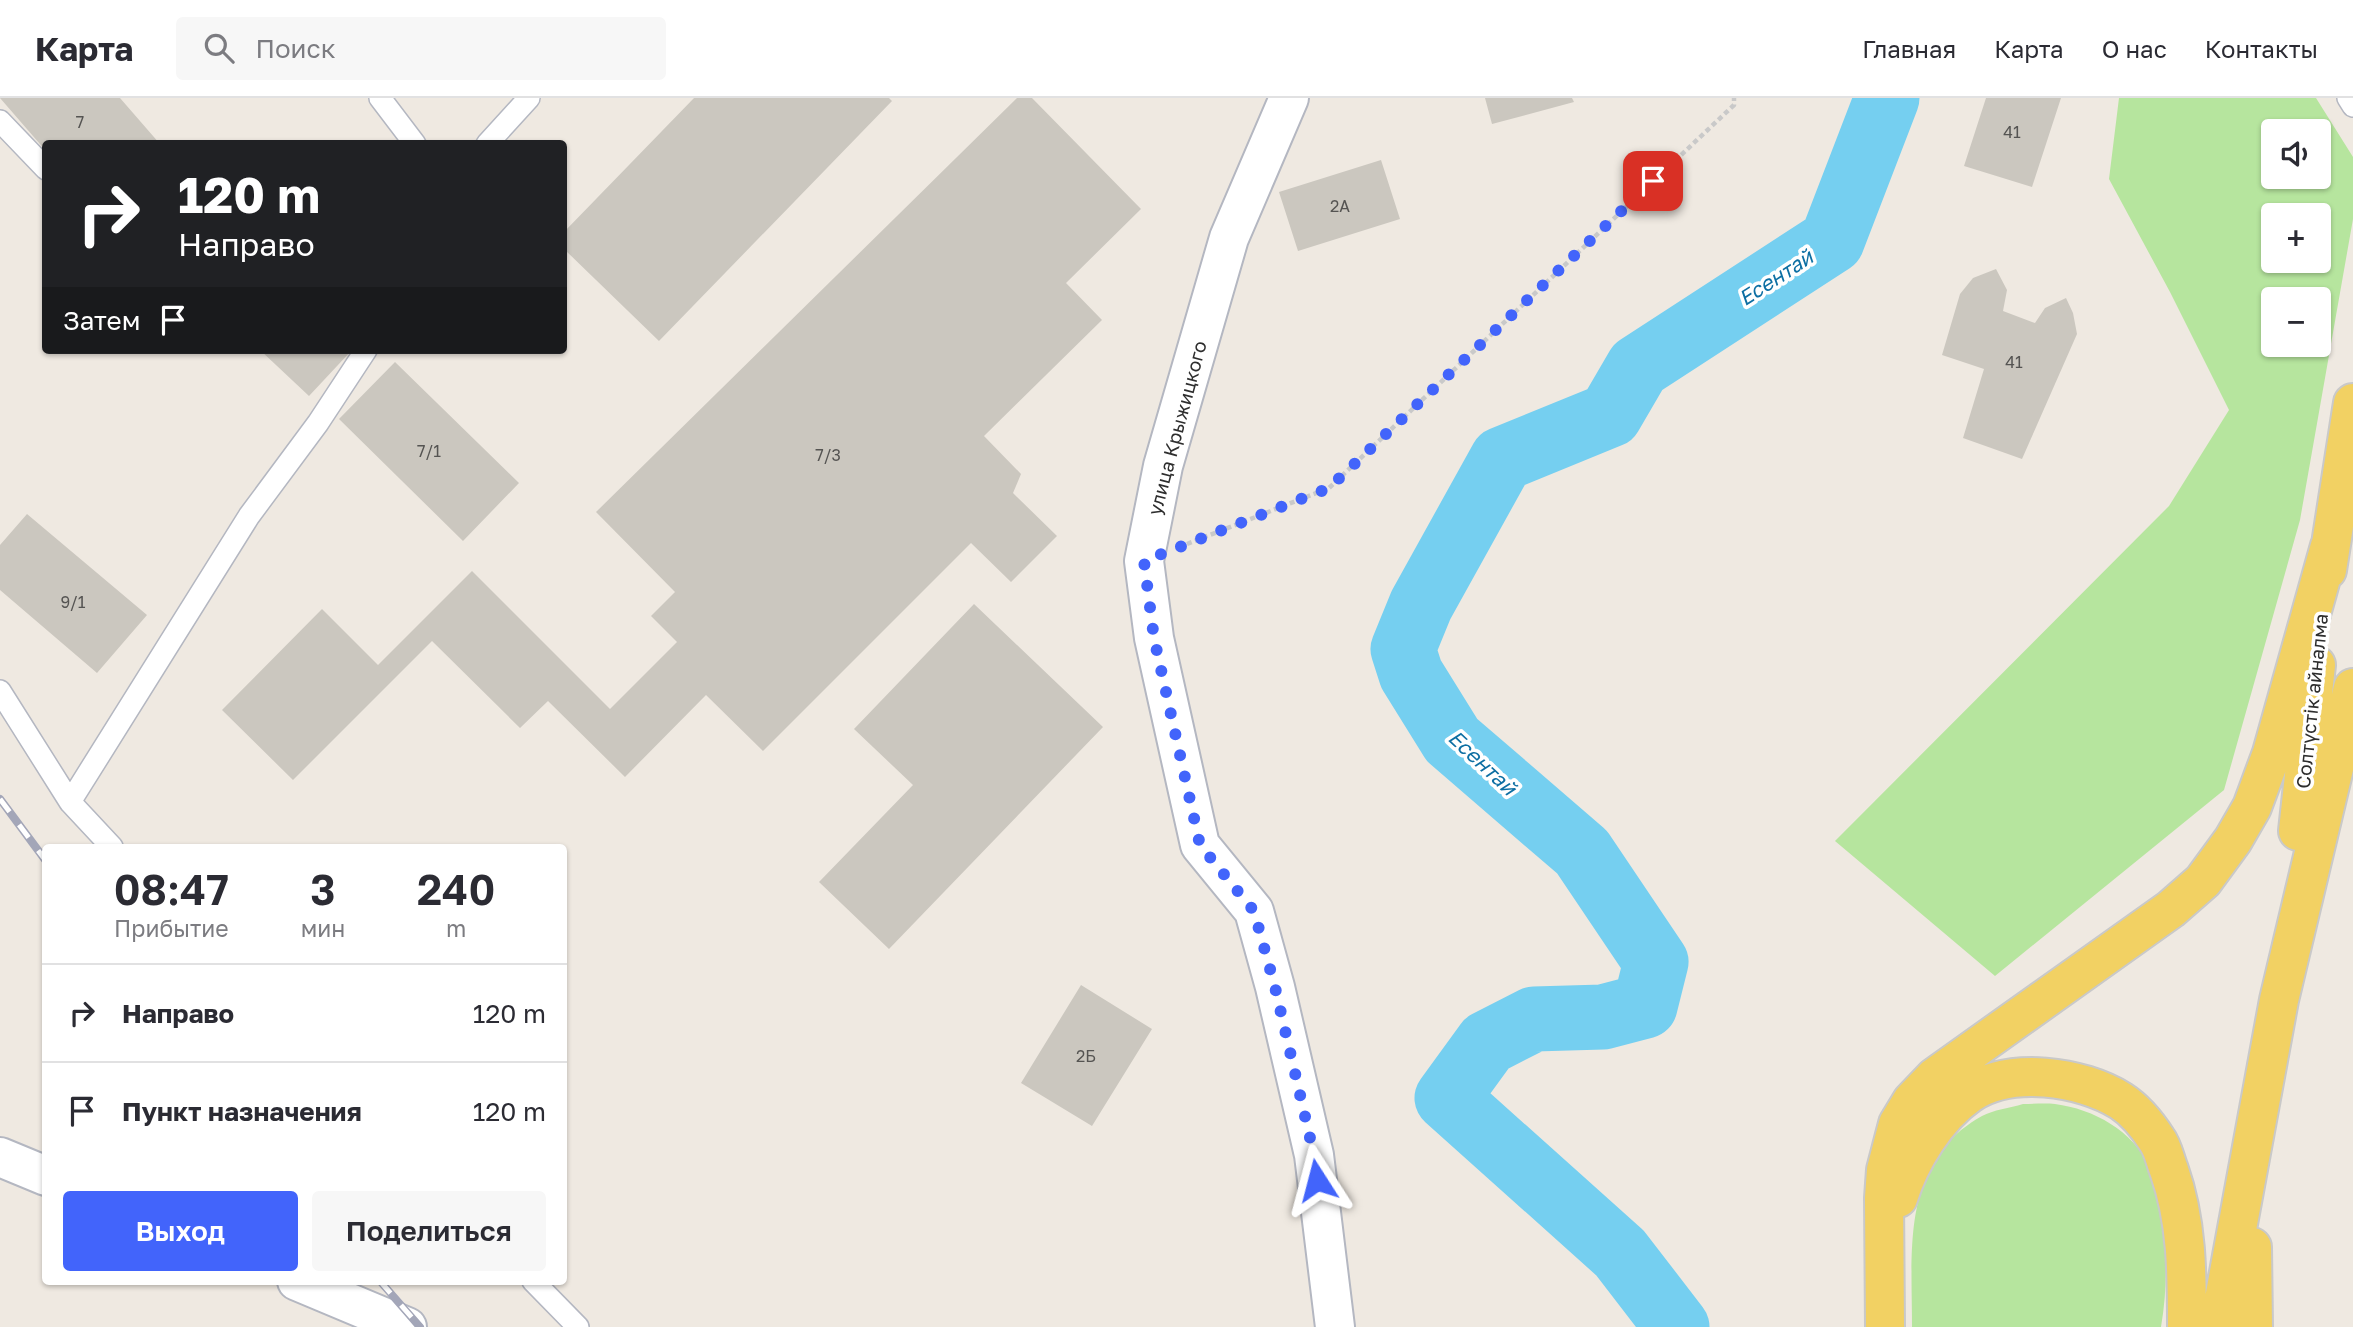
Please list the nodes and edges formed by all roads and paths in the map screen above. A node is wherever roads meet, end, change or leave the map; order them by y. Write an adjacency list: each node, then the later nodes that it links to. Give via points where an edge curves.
1 (380, 98): 8 (lane)
2 (529, 98): 9 (lane)
3 (1289, 98): 14 (street, улица Крыжицкого, via 1229,238 1163,466)
4 (1734, 98): 14 (path, via 1734,105 1329,488)
5 (2348, 98): 6 (lane)
6 (2353, 106)
7 (0, 121): 10 (lane)
8 (412, 140)
9 (491, 140)
10 (42, 165)
11 (363, 354): 17 (lane, via 250,516)
12 (2353, 403): 13 (main road, Солтүстік айналма)
13 (2330, 546): 19 (main road, Солтүстік айналма); 23 (main road, via 2272,753 2252,807 2233,840 2203,881 2171,909 1935,1077 1912,1101 1898,1124 1886,1170)
14 (1144, 561): 28 (street, улица Крыжицкого, via 1154,638 1200,845 1254,911 1275,987 1314,1155)
15 (2353, 688): 19 (main road, Солтүстік айналма)
16 (0, 691): 17 (lane)
17 (70, 802): 18 (lane)
18 (109, 844)
19 (2279, 1000): 20 (main road, Солтүстік айналма)
20 (2255, 1133): 31 (main road, Солтүстік айналма); 32 (main road)
21 (0, 1157): 22 (street)
22 (42, 1174)
23 (1885, 1251): 29 (main road); 30 (main road, via 1892,1214 1917,1154 1942,1120 1970,1094 2006,1079 2048,1077 2088,1086 2122,1102 2159,1142 2181,1212)
24 (307, 1285): 26 (street)
25 (537, 1285): 27 (lane)
26 (407, 1327)
27 (578, 1327)
28 (1335, 1327)
29 (1885, 1327)
30 (2187, 1327)
31 (2219, 1327)
32 (2253, 1327)

